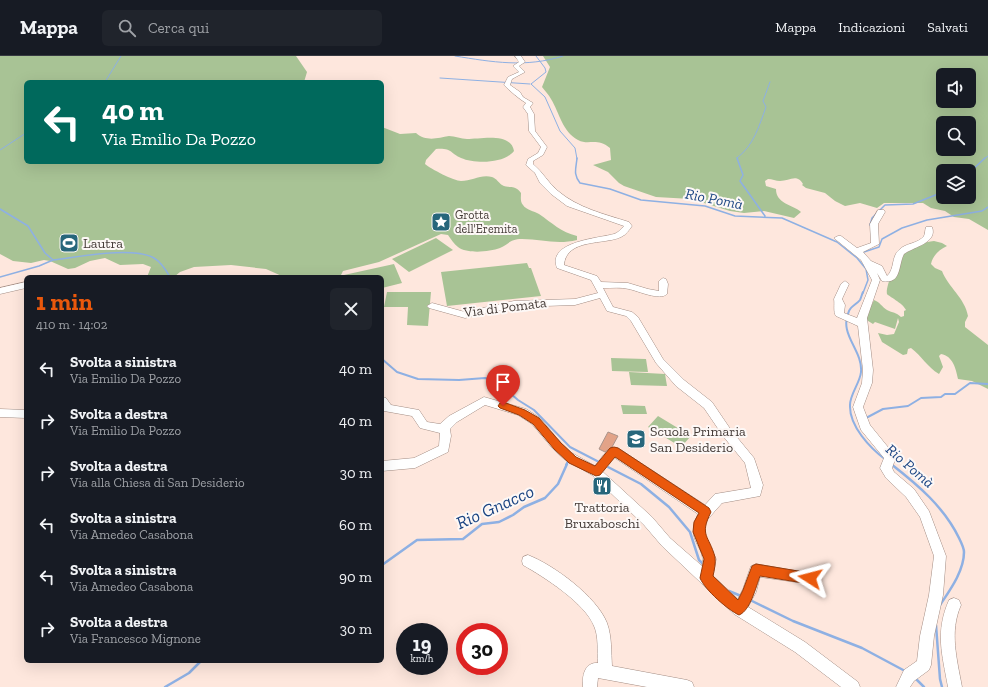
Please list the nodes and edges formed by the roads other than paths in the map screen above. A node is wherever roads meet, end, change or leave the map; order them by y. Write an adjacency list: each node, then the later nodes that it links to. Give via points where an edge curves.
1 (518, 56): 9 (street, via 522,62 516,66 522,72 511,77 507,83 521,98 530,103 526,106 531,112 531,128 543,146 541,154 530,160 529,164 554,192 570,204 628,225 620,235 596,238 567,248 561,258 560,266 594,278)
2 (881, 212): 5 (street, via 874,224 876,243)
3 (929, 229): 6 (street, via 926,239 900,252 895,274 891,278 885,279 879,268)
4 (838, 238): 5 (street)
5 (858, 251): 6 (street)
6 (870, 263): 14 (street, via 876,283 863,312)
7 (663, 281): 9 (street, via 664,294 628,286)
8 (845, 284): 14 (street, via 838,301 839,313)
9 (599, 285): 12 (street)
10 (24, 286): 11 (street)
11 (0, 291)
12 (602, 295): 13 (street, Via di Pomata, via 575,302 514,304 469,315); 22 (street, via 610,309 623,312 635,319 659,362 680,384 708,405 751,464 757,486 756,492 722,496)
13 (432, 306)
14 (862, 324): 29 (street, via 868,370 867,383 858,404 862,420 890,457 889,474 907,490 925,514 940,556 924,665)
15 (384, 403): 18 (street, via 388,408 415,413 426,426)
16 (0, 413): 17 (street)
17 (24, 414)
18 (444, 428): 19 (street, via 453,419 484,400 522,412 537,420 571,458); 20 (street, via 444,449 415,463)
19 (604, 462): 21 (street, via 619,449); 22 (street); 24 (street, via 666,542)
20 (384, 466)
21 (652, 469)
22 (705, 512): 24 (street, via 699,532 709,555)
23 (528, 561): 28 (street, via 572,591 595,613 603,637)
24 (708, 573): 26 (street, via 718,591)
25 (810, 578): 26 (street, via 756,570)
26 (742, 603): 32 (street)
27 (954, 605): 33 (street, via 947,624)
28 (606, 672): 30 (street, via 595,670 591,673); 31 (street)
29 (907, 679)
30 (590, 687)
31 (687, 687)
32 (853, 687)
33 (955, 687)

